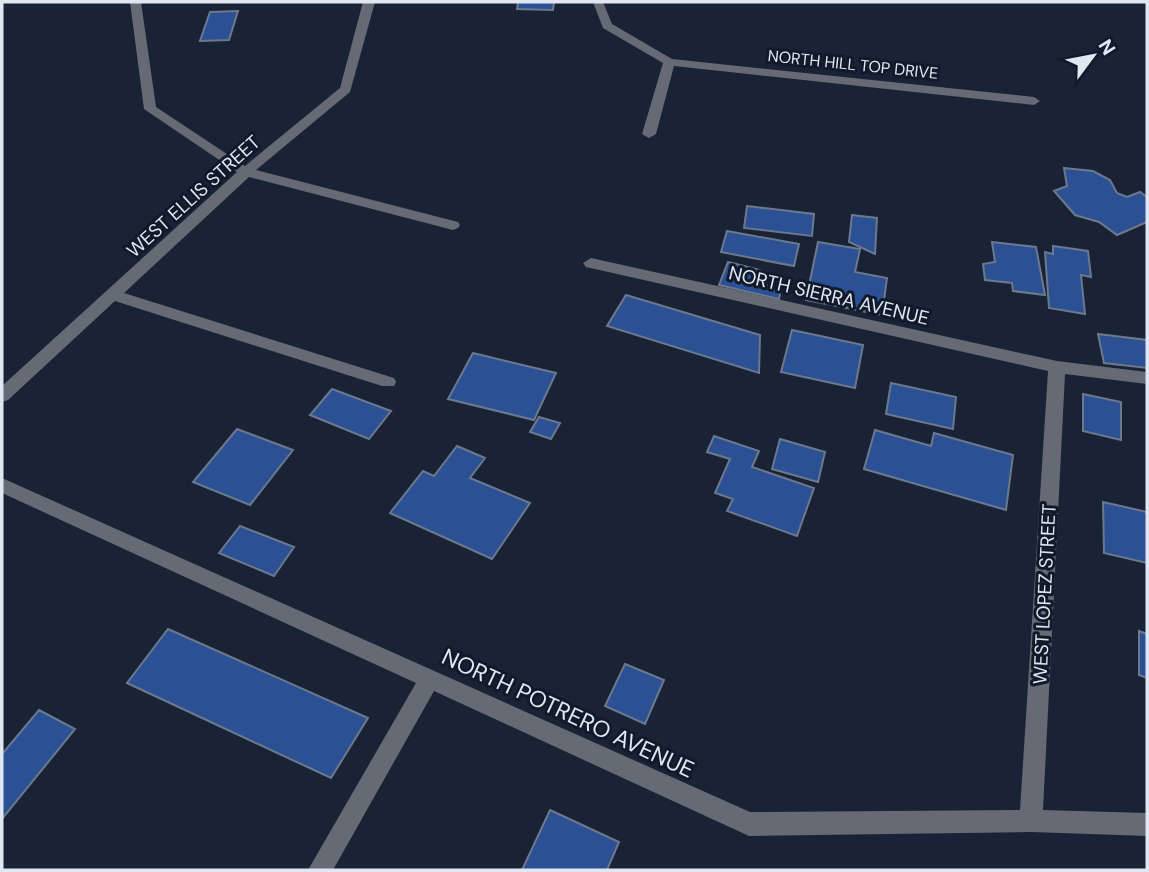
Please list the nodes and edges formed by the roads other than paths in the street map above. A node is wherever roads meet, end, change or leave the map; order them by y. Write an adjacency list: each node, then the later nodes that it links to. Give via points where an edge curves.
1 (135, 2): 7 (street, via 150,109)
2 (369, 2): 7 (street, WEST ELLIS STREET, via 346,89)
3 (598, 2): 4 (street, via 607,26)
4 (669, 62): 5 (street, NORTH HILL TOP DRIVE); 6 (street)
5 (1034, 101)
6 (649, 134)
7 (246, 172): 8 (street); 10 (street, WEST ELLIS STREET)
8 (453, 225)
9 (591, 263): 11 (street, NORTH SIERRA AVENUE)
10 (113, 295): 13 (street); 14 (street, WEST ELLIS STREET)
11 (1057, 367): 12 (street, NORTH SIERRA AVENUE); 17 (street, WEST LOPEZ STREET)
12 (1147, 378)
13 (388, 382)
14 (2, 396)
15 (2, 485): 16 (street, NORTH POTRERO AVENUE)
16 (430, 678): 17 (street, NORTH POTRERO AVENUE, via 749,824); 19 (street)
17 (1031, 821): 18 (street, NORTH POTRERO AVENUE)
18 (1147, 825)
19 (320, 870)

